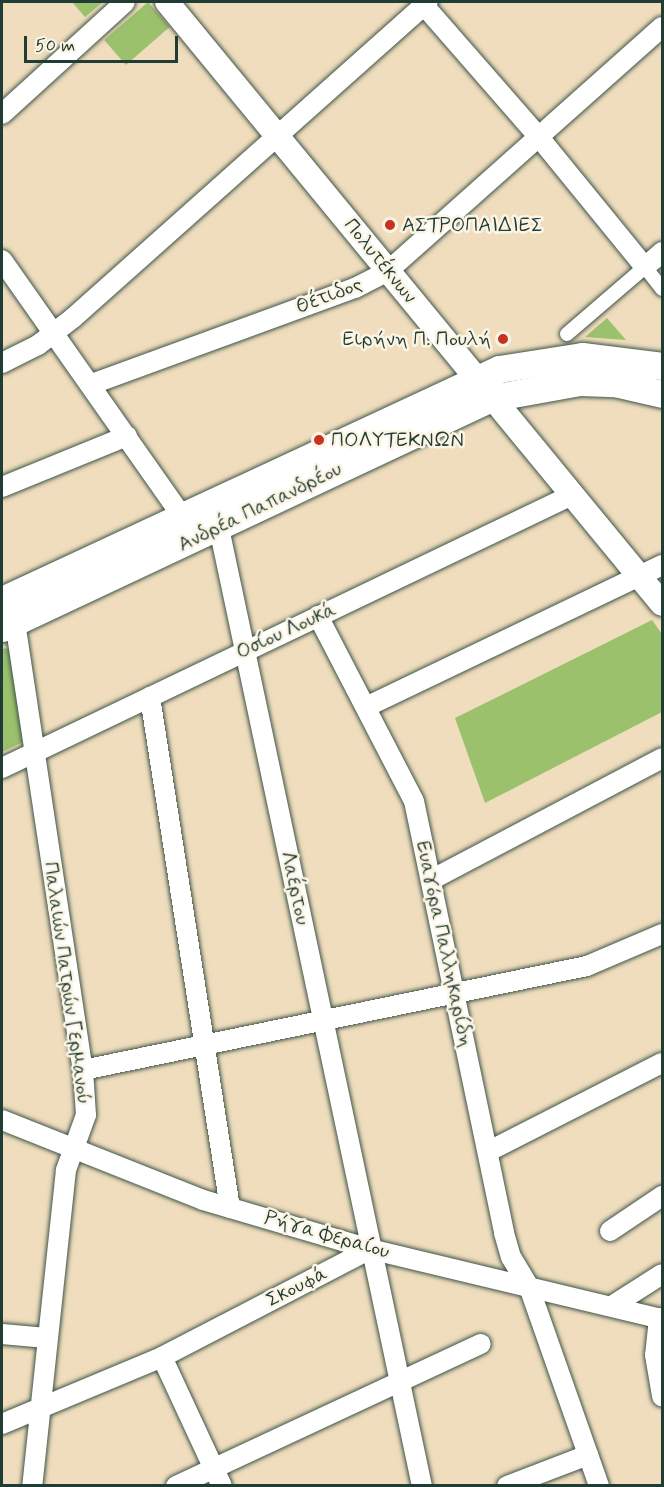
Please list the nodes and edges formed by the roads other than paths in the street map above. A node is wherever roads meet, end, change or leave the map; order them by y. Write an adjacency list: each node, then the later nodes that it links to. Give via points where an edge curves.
1 (125, 2): 5 (street)
2 (167, 2): 6 (street, Πολυτέκνων)
3 (424, 3): 6 (street); 7 (street)
4 (663, 27): 7 (street, Θέτιδος)
5 (2, 114)
6 (276, 135): 11 (street, Πολυτέκνων); 13 (street)
7 (538, 136): 10 (street); 11 (street, Θέτιδος)
8 (663, 252): 10 (street)
9 (2, 260): 13 (street)
10 (645, 267): 12 (street); 14 (street)
11 (388, 271): 17 (street, Θέτιδος, via 355,288); 18 (street, Πολυτέκνων)
12 (663, 289)
13 (53, 334): 15 (street); 17 (street)
14 (567, 334)
15 (2, 363)
16 (663, 366): 18 (main road, Ανδρέα Παπανδρέου, via 582,356 499,369)
17 (92, 384): 20 (street)
18 (483, 388): 19 (main road, Ανδρέα Παπανδρέου, via 615,383); 22 (street, Πολυτέκνων); 23 (main road, Ανδρέα Παπανδρέου); 24 (main road, Ανδρέα Παπανδρέου)
19 (663, 394)
20 (127, 436): 21 (street); 23 (street)
21 (2, 487)
22 (572, 495): 26 (street, Πολυτέκνων); 28 (street, Οσίου Λουκά)
23 (183, 518): 29 (main road, Ανδρέα Παπανδρέου)
24 (219, 528): 29 (main road, Ανδρέα Παπανδρέου); 30 (street, Λαέρτου)
25 (663, 565): 26 (street)
26 (640, 576): 27 (street, Πολυτέκνων); 32 (street)
27 (663, 604)
28 (318, 616): 30 (street, Οσίου Λουκά); 32 (street, Ευαγόρα Παλληκαρίδη)
29 (6, 617): 33 (street, Παλαιών Πατρών Γερμανού)
30 (244, 651): 31 (street, Οσίου Λουκά); 39 (street, Λαέρτου)
31 (150, 697): 33 (street, Οσίου Λουκά); 40 (street)
32 (368, 706): 36 (street, Ευαγόρα Παλληκαρίδη, via 414,801)
33 (33, 753): 35 (street, Οσίου Λουκά); 42 (street, Παλαιών Πατρών Γερμανού)
34 (663, 758): 36 (street)
35 (2, 768)
36 (431, 880): 38 (street, Ευαγόρα Παλληκαρίδη)
37 (663, 934): 38 (street, via 587,966)
38 (453, 995): 39 (street); 45 (street, Ευαγόρα Παλληκαρίδη)
39 (324, 1023): 40 (street); 49 (street, Λαέρτου)
40 (202, 1047): 42 (street); 47 (street)
41 (663, 1063): 45 (street)
42 (83, 1070): 44 (street, Παλαιών Πατρών Γερμανού, via 86,1115)
43 (2, 1120): 44 (street, Ρήγα Φεραίου)
44 (74, 1150): 47 (street, Ρήγα Φεραίου); 55 (street, Παλαιών Πατρών Γερμανού, via 66,1170)
45 (489, 1151): 51 (street, Ευαγόρα Παλληκαρίδη, via 506,1241)
46 (663, 1196): 48 (street)
47 (230, 1208): 49 (street, Ρήγα Φεραίου)
48 (610, 1231)
49 (370, 1248): 51 (street, Ρήγα Φεραίου); 57 (street, Σκουφά); 58 (street)
50 (663, 1274): 52 (street)
51 (529, 1287): 52 (street, Ρήγα Φεραίου); 62 (street, Ευαγόρα Παλληκαρίδη)
52 (612, 1306): 53 (street, Ρήγα Φεραίου)
53 (661, 1318): 59 (street, via 655,1355)
54 (2, 1334): 55 (street)
55 (47, 1338): 60 (street, Παλαιών Πατρών Γερμανού)
56 (481, 1344): 58 (street)
57 (162, 1357): 60 (street, Σκουφά); 63 (street)
58 (398, 1382): 63 (street); 67 (street)
59 (663, 1396)
60 (40, 1408): 61 (street, Σκουφά); 65 (street, Παλαιών Πατρών Γερμανού)
61 (2, 1424)
62 (588, 1455): 64 (street); 68 (street, Ευαγόρα Παλληκαρίδη)
63 (218, 1477): 66 (street)
64 (520, 1483)
65 (32, 1485)
66 (176, 1485)
67 (422, 1485)
68 (599, 1485)

